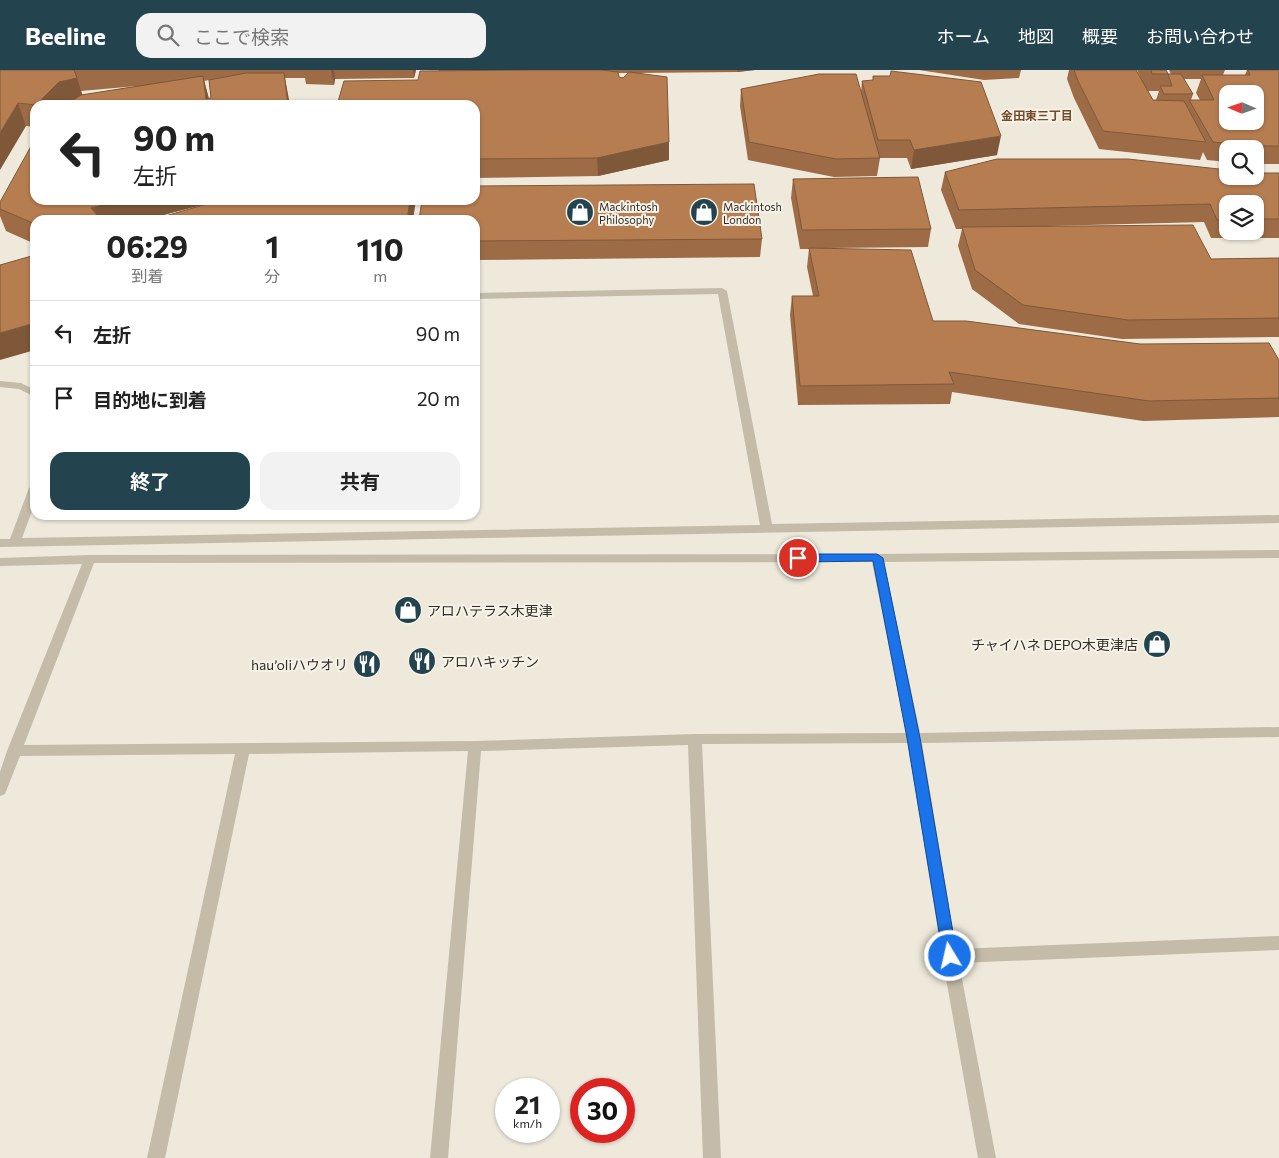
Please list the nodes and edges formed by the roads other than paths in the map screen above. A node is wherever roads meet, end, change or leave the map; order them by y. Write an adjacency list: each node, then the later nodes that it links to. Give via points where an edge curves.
1 (480, 296): 6 (street, via 722,291)
2 (0, 384): 3 (street, via 21,386)
3 (30, 391)
4 (30, 501): 8 (street)
5 (1279, 519): 6 (street)
6 (767, 530): 8 (street)
7 (0, 543): 8 (street)
8 (14, 543)
9 (1279, 554): 10 (street)
10 (877, 558): 11 (street); 14 (street)
11 (90, 559): 12 (street); 18 (street)
12 (0, 562)
13 (1279, 732): 14 (street)
14 (914, 738): 15 (street); 21 (street)
15 (695, 739): 16 (street); 24 (street)
16 (475, 746): 17 (street); 23 (street)
17 (242, 748): 18 (street); 22 (street)
18 (14, 751): 19 (street)
19 (0, 790)
20 (1279, 943): 21 (street)
21 (950, 956): 25 (street)
22 (156, 1158)
23 (439, 1158)
24 (712, 1158)
25 (987, 1158)

